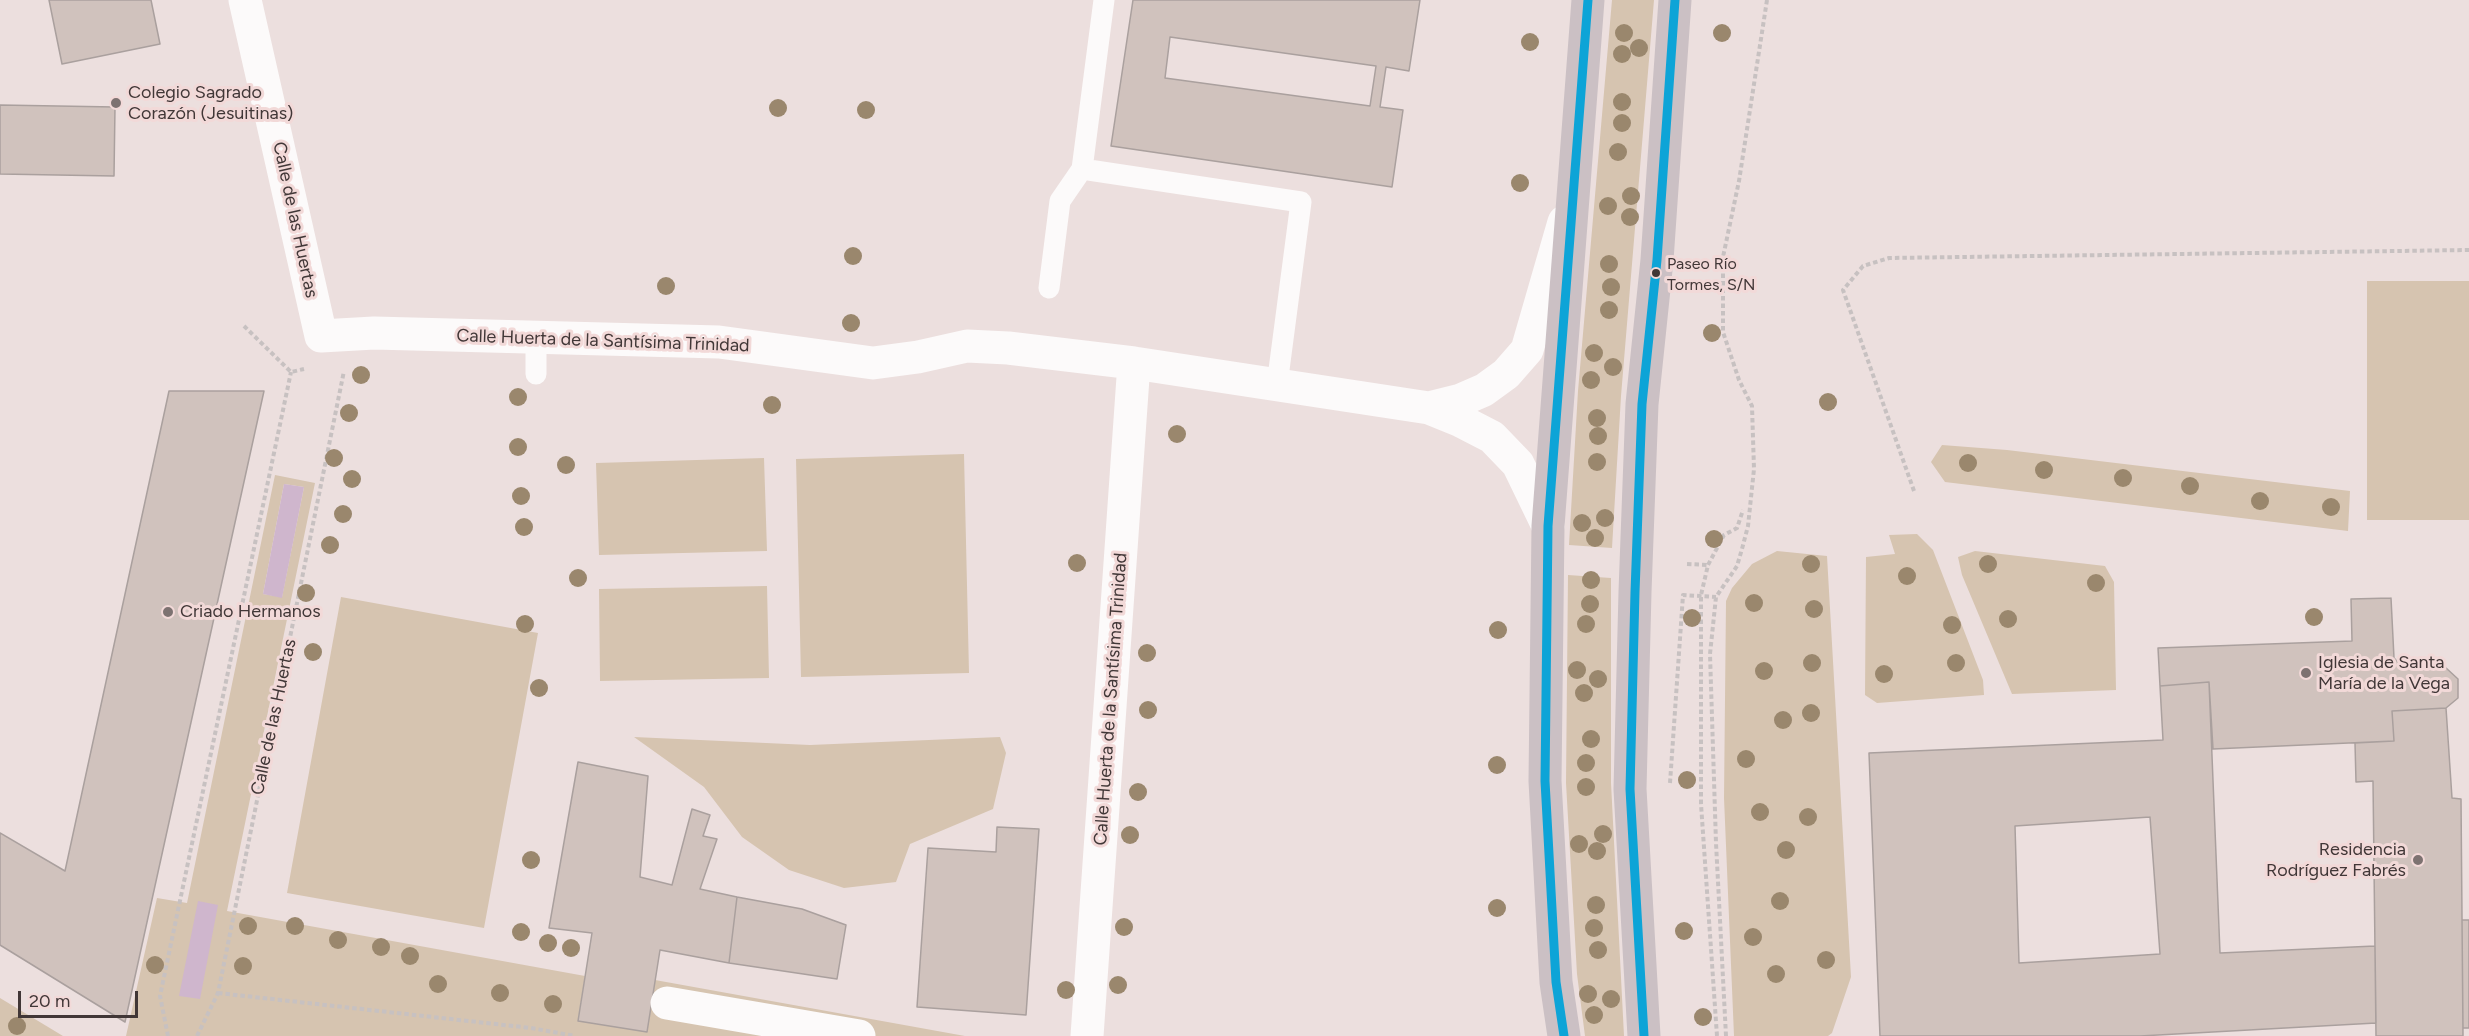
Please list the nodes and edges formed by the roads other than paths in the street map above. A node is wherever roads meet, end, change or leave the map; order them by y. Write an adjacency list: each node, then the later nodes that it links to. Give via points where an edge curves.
1 (245, 0): 8 (street, Calle de las Huertas)
2 (1104, 0): 5 (lane)
3 (1588, 0): 6 (highway)
4 (1675, 0): 19 (highway, via 1657,260 1642,404 1635,592 1630,789)
5 (1082, 169): 7 (lane, via 1060,201); 12 (lane, via 1301,202)
6 (1574, 192): 13 (street, Calle Huerta de la Santísima Trinidad, via 1527,350 1506,374 1484,390); 14 (highway)
7 (1049, 288)
8 (321, 336): 9 (street, Calle Huerta de la Santísima Trinidad)
9 (536, 336): 10 (street, Calle Huerta de la Santísima Trinidad, via 719,342 873,363 967,346); 11 (lane)
10 (1134, 363): 12 (street, Calle Huerta de la Santísima Trinidad); 17 (street, Calle Huerta de la Santísima Trinidad)
11 (536, 374)
12 (1277, 385): 13 (street, Calle Huerta de la Santísima Trinidad)
13 (1429, 408): 14 (street, Calle Huerta de la Santísima Trinidad, via 1492,437 1518,464)
14 (1548, 526): 18 (highway, via 1545,781 1556,982)
15 (667, 1003): 16 (street)
16 (859, 1036)
17 (1087, 1036)
18 (1564, 1036)
19 (1644, 1036)

